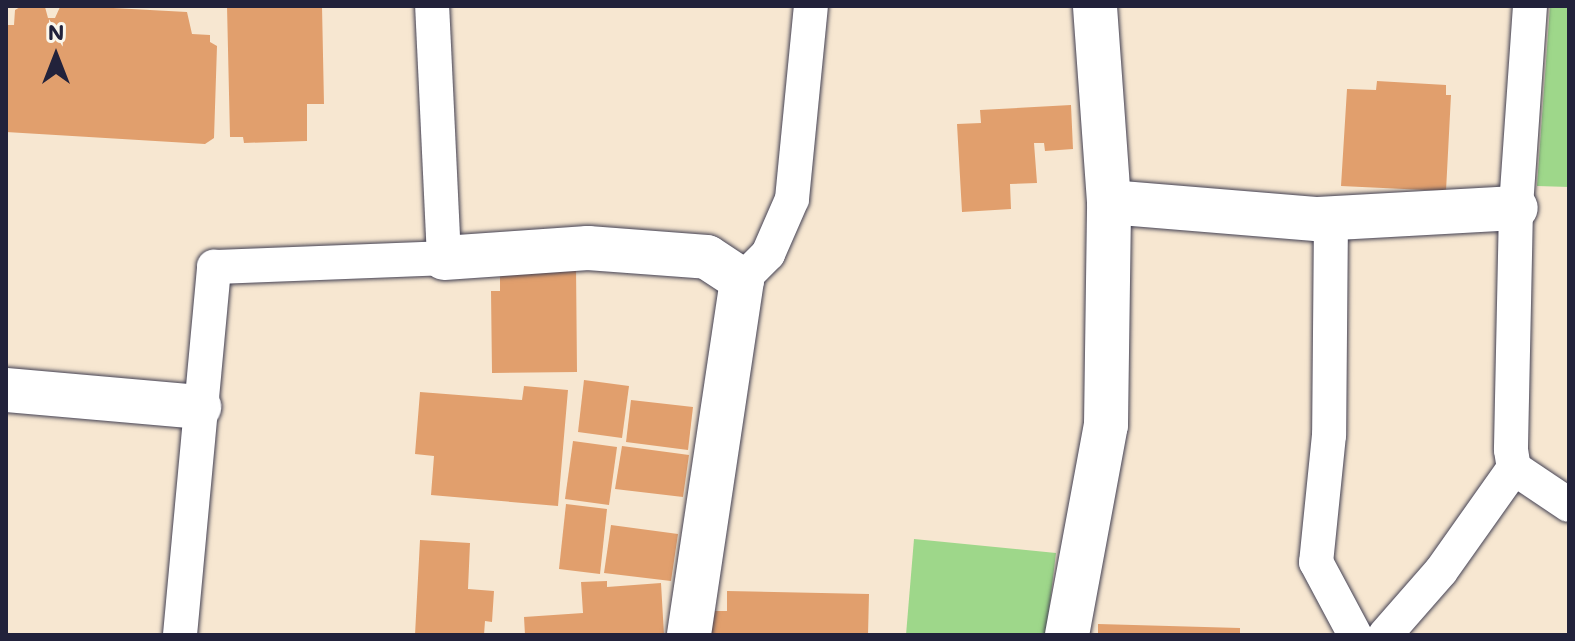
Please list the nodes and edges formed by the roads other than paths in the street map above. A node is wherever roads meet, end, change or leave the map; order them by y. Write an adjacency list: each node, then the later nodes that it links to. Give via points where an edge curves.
1 (432, 6): 8 (lane)
2 (811, 6): 9 (lane, via 792,199 768,254)
3 (1095, 6): 5 (street)
4 (1530, 6): 6 (lane)
5 (1109, 202): 7 (street); 16 (street, via 1106,425)
6 (1516, 208): 7 (street); 12 (lane)
7 (1331, 218): 17 (lane, via 1329,435 1316,562)
8 (444, 258): 9 (street, via 588,248 707,257); 11 (lane, via 214,267)
9 (742, 280): 15 (street)
10 (6, 390): 11 (street)
11 (199, 407): 14 (lane)
12 (1514, 468): 13 (lane); 18 (lane, via 1441,571)
13 (1569, 505)
14 (180, 635)
15 (689, 635)
16 (1067, 635)
17 (1355, 635)
18 (1385, 635)

